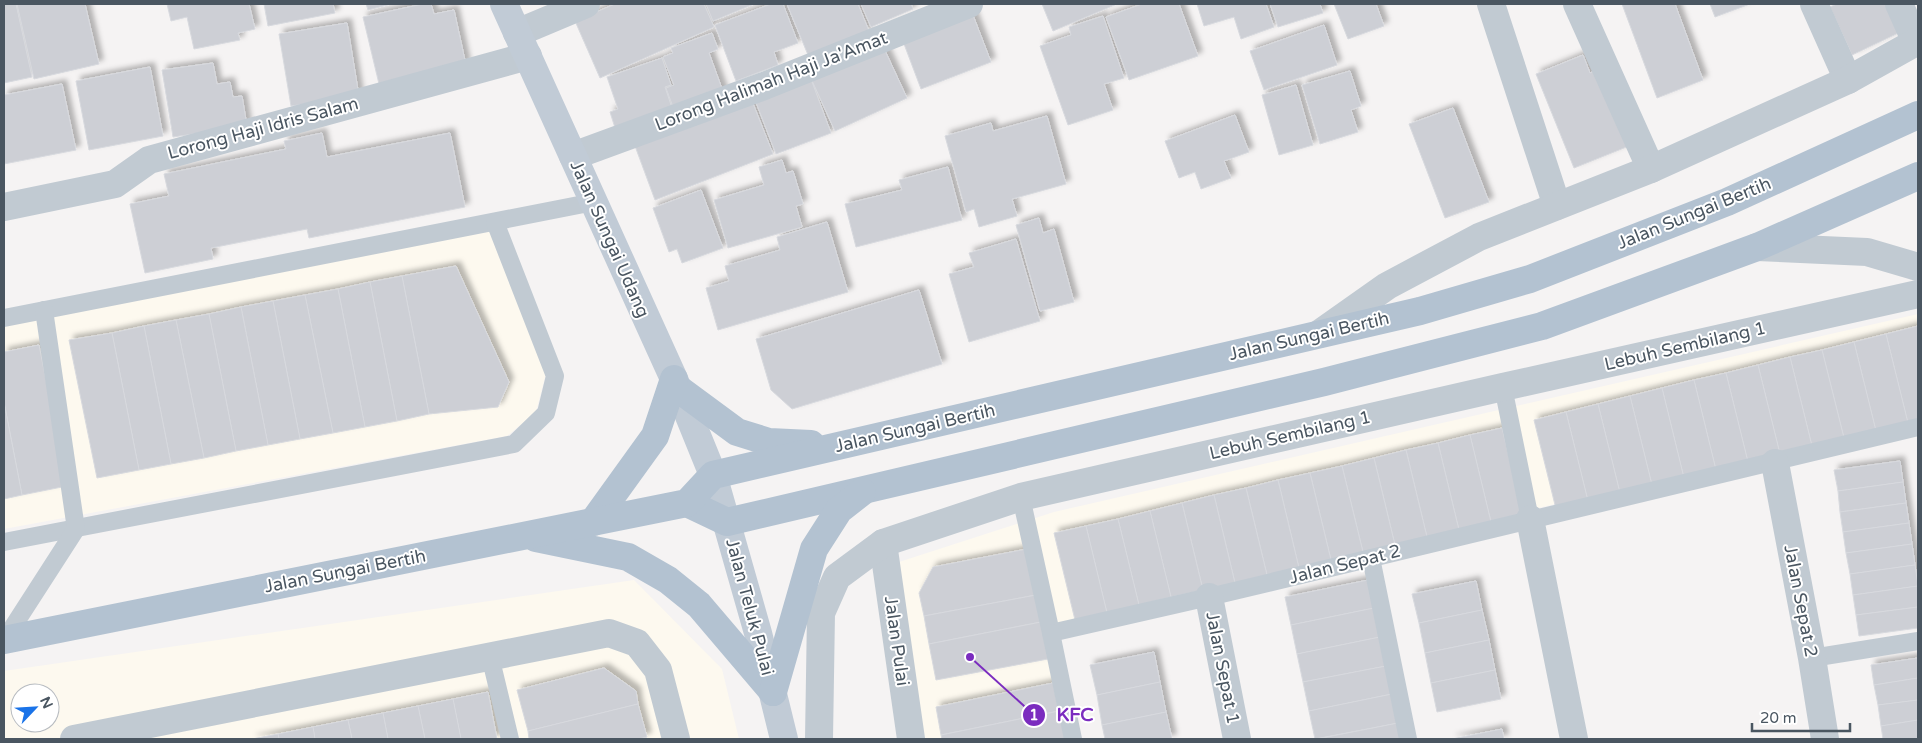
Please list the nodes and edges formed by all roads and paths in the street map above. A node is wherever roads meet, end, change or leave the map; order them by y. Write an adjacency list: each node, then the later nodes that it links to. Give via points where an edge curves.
1 (504, 4): 9 (street, Jalan Sungai Udang)
2 (586, 4): 9 (street, Lorong Haji Idris Salam)
3 (969, 4): 12 (street, Lorong Halimah Haji Ja'Amat, via 764,86)
4 (1491, 4): 16 (street)
5 (1577, 4): 13 (street)
6 (1814, 4): 10 (street)
7 (1899, 4): 8 (street)
8 (1917, 41): 10 (street)
9 (522, 45): 12 (street, Jalan Sungai Udang); 17 (street, Lorong Haji Idris Salam, via 149,160 115,184)
10 (1848, 80): 13 (street)
11 (1918, 115): 24 (main road, Jalan Sungai Bertih, via 1727,202 1530,279 1420,311)
12 (573, 156): 15 (street, Jalan Sungai Udang)
13 (1651, 169): 16 (street)
14 (1918, 176): 19 (main road)
15 (594, 202): 18 (lane); 25 (street, Jalan Sungai Udang)
16 (1557, 206): 24 (street, via 1479,237 1396,282)
17 (4, 207)
18 (495, 222): 22 (lane); 37 (lane, via 556,376 546,413 514,444)
19 (1757, 247): 20 (street, via 1867,252); 31 (main road, via 1542,326 1324,382)
20 (1918, 267)
21 (1918, 294): 26 (street, Lebuh Sembilang 1)
22 (44, 310): 23 (lane); 37 (lane)
23 (4, 318)
24 (1319, 334): 28 (main road, Jalan Sungai Bertih)
25 (675, 383): 28 (main road, via 737,432 769,442); 30 (street, Jalan Sungai Udang); 35 (main road, via 654,436)
26 (1503, 387): 32 (street, Lebuh Sembilang 1); 34 (lane)
27 (1918, 427): 29 (lane, Jalan Sepat 2)
28 (851, 443): 30 (main road, Jalan Sungai Bertih)
29 (1775, 463): 34 (lane, Jalan Sepat 2); 47 (street, Jalan Sepat 2)
30 (714, 476): 33 (main road); 36 (street, Jalan Teluk Pulai)
31 (865, 489): 36 (main road); 48 (main road, via 839,510 814,549)
32 (1020, 497): 40 (street, Lebuh Sembilang 1); 43 (lane)
33 (687, 503): 35 (main road, Jalan Sungai Bertih); 36 (main road)
34 (1530, 520): 41 (lane, Jalan Sepat 2); 59 (street)
35 (593, 522): 38 (main road, Jalan Sungai Bertih)
36 (727, 522): 48 (street, Jalan Teluk Pulai)
37 (76, 529): 39 (lane); 44 (lane)
38 (524, 536): 44 (main road, Jalan Sungai Bertih); 48 (main road, via 628,557 668,580 699,605)
39 (4, 542)
40 (883, 543): 54 (street, Lebuh Sembilang 1, via 837,577 821,613); 55 (street, Jalan Pulai)
41 (1371, 558): 42 (lane, Jalan Sepat 2); 58 (lane)
42 (1209, 597): 43 (lane, Jalan Sepat 2); 57 (street, Jalan Sepat 1)
43 (1051, 633): 56 (lane)
44 (5, 639)
45 (1918, 641): 47 (lane)
46 (490, 656): 49 (street); 51 (lane); 52 (street, via 609,633 638,643 658,670)
47 (1812, 658): 60 (street, Jalan Sepat 2)
48 (773, 692): 53 (street, Jalan Teluk Pulai)
49 (108, 736): 50 (street)
50 (74, 739)
51 (510, 739)
52 (676, 739)
53 (784, 739)
54 (819, 739)
55 (911, 739)
56 (1073, 739)
57 (1237, 739)
58 (1408, 739)
59 (1574, 739)
60 (1825, 739)

